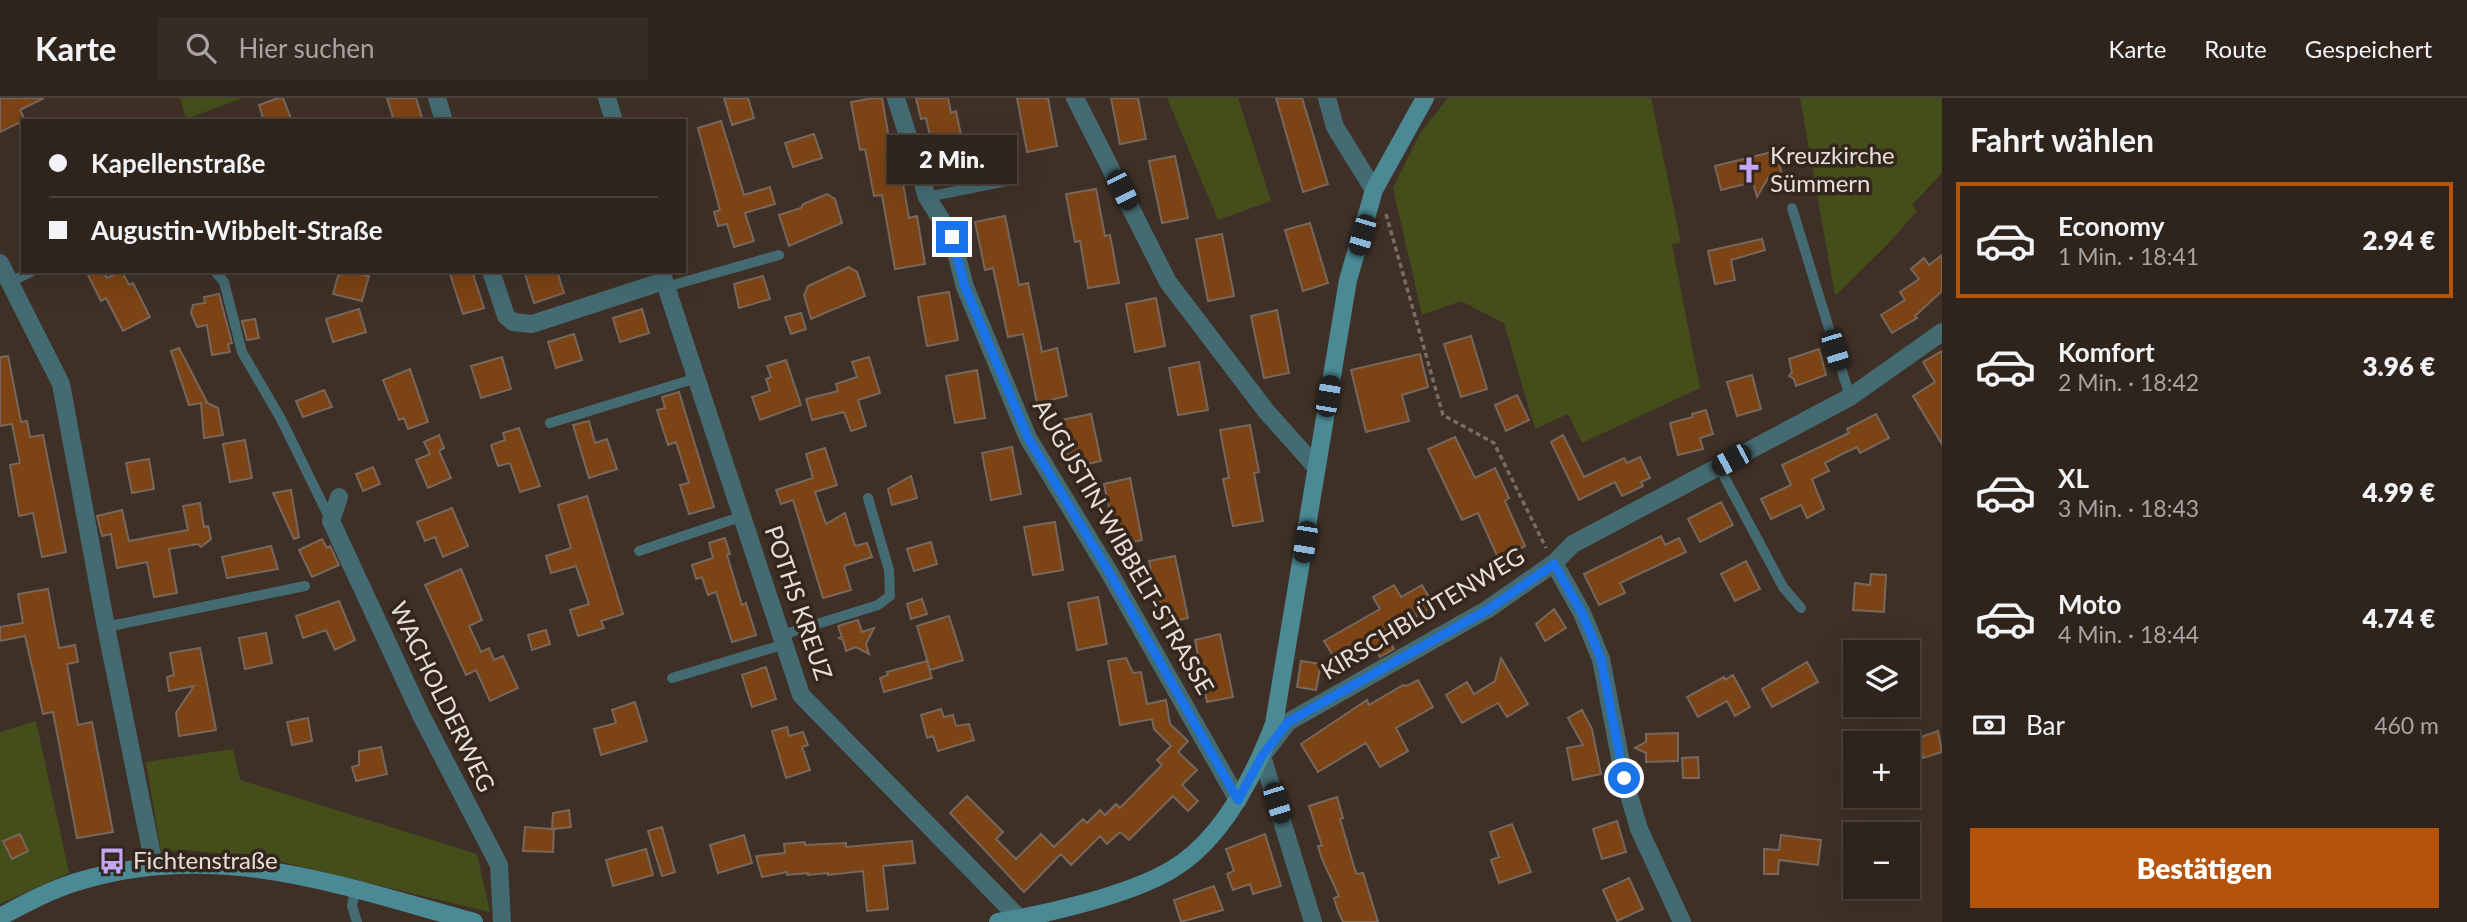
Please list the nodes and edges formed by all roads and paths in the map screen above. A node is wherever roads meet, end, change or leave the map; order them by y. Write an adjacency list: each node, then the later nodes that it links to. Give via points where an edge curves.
1 (437, 98): 7 (street)
2 (607, 98): 8 (street)
3 (896, 98): 11 (street, AUGUSTIN-WIBBELT-STRASSE)
4 (1075, 98): 24 (street, via 1168,282 1266,411)
5 (1326, 98): 10 (street, via 1335,127)
6 (1425, 98): 10 (street)
7 (443, 119)
8 (613, 119)
9 (1007, 181): 11 (lane)
10 (1374, 190): 24 (street, via 1349,280); 31 (path, via 1385,209 1443,415 1494,443)
11 (927, 198): 38 (street, AUGUSTIN-WIBBELT-STRASSE, via 952,237 965,287 1028,438)
12 (1791, 208): 22 (lane)
13 (779, 255): 18 (lane)
14 (0, 263): 19 (street)
15 (29, 273): 19 (lane)
16 (217, 273): 29 (lane, via 224,282 242,352)
17 (492, 273): 18 (street, via 506,316 522,324)
18 (664, 280): 21 (street, POTHS KREUZ)
19 (10, 282): 34 (street, via 61,384)
20 (1942, 332): 22 (street, KIRSCHBLÜTENWEG)
21 (696, 378): 23 (lane); 28 (street, POTHS KREUZ)
22 (1850, 397): 25 (street, KIRSCHBLÜTENWEG)
23 (550, 423)
24 (1317, 467): 37 (street, via 1274,724)
25 (1719, 467): 31 (street, KIRSCHBLÜTENWEG, via 1573,544); 33 (lane, via 1783,587)
26 (340, 497): 29 (street)
27 (868, 498): 35 (lane, via 889,570 890,596 878,605)
28 (743, 516): 30 (lane); 35 (street, POTHS KREUZ)
29 (331, 521): 45 (street, WACHOLDERWEG, via 421,715 499,865)
30 (639, 551)
31 (1554, 564): 37 (street, KIRSCHBLÜTENWEG, via 1489,609 1288,722); 48 (street, via 1601,659 1624,778 1639,829)
32 (305, 586): 34 (lane)
33 (1801, 608)
34 (106, 627): 39 (street)
35 (784, 640): 36 (lane); 42 (street, POTHS KREUZ, via 801,695)
36 (672, 678)
37 (1262, 756): 38 (street); 47 (street)
38 (1238, 800): 42 (street, via 1212,833 1172,869 1141,884)
39 (154, 865): 40 (street, via 185,862 256,867); 41 (street, via 80,880)
40 (355, 890): 43 (lane, via 352,906); 44 (street)
41 (0, 917)
42 (1019, 918): 46 (street)
43 (357, 922)
44 (474, 922)
45 (502, 922)
46 (998, 922)
47 (1313, 922)
48 (1682, 922)

